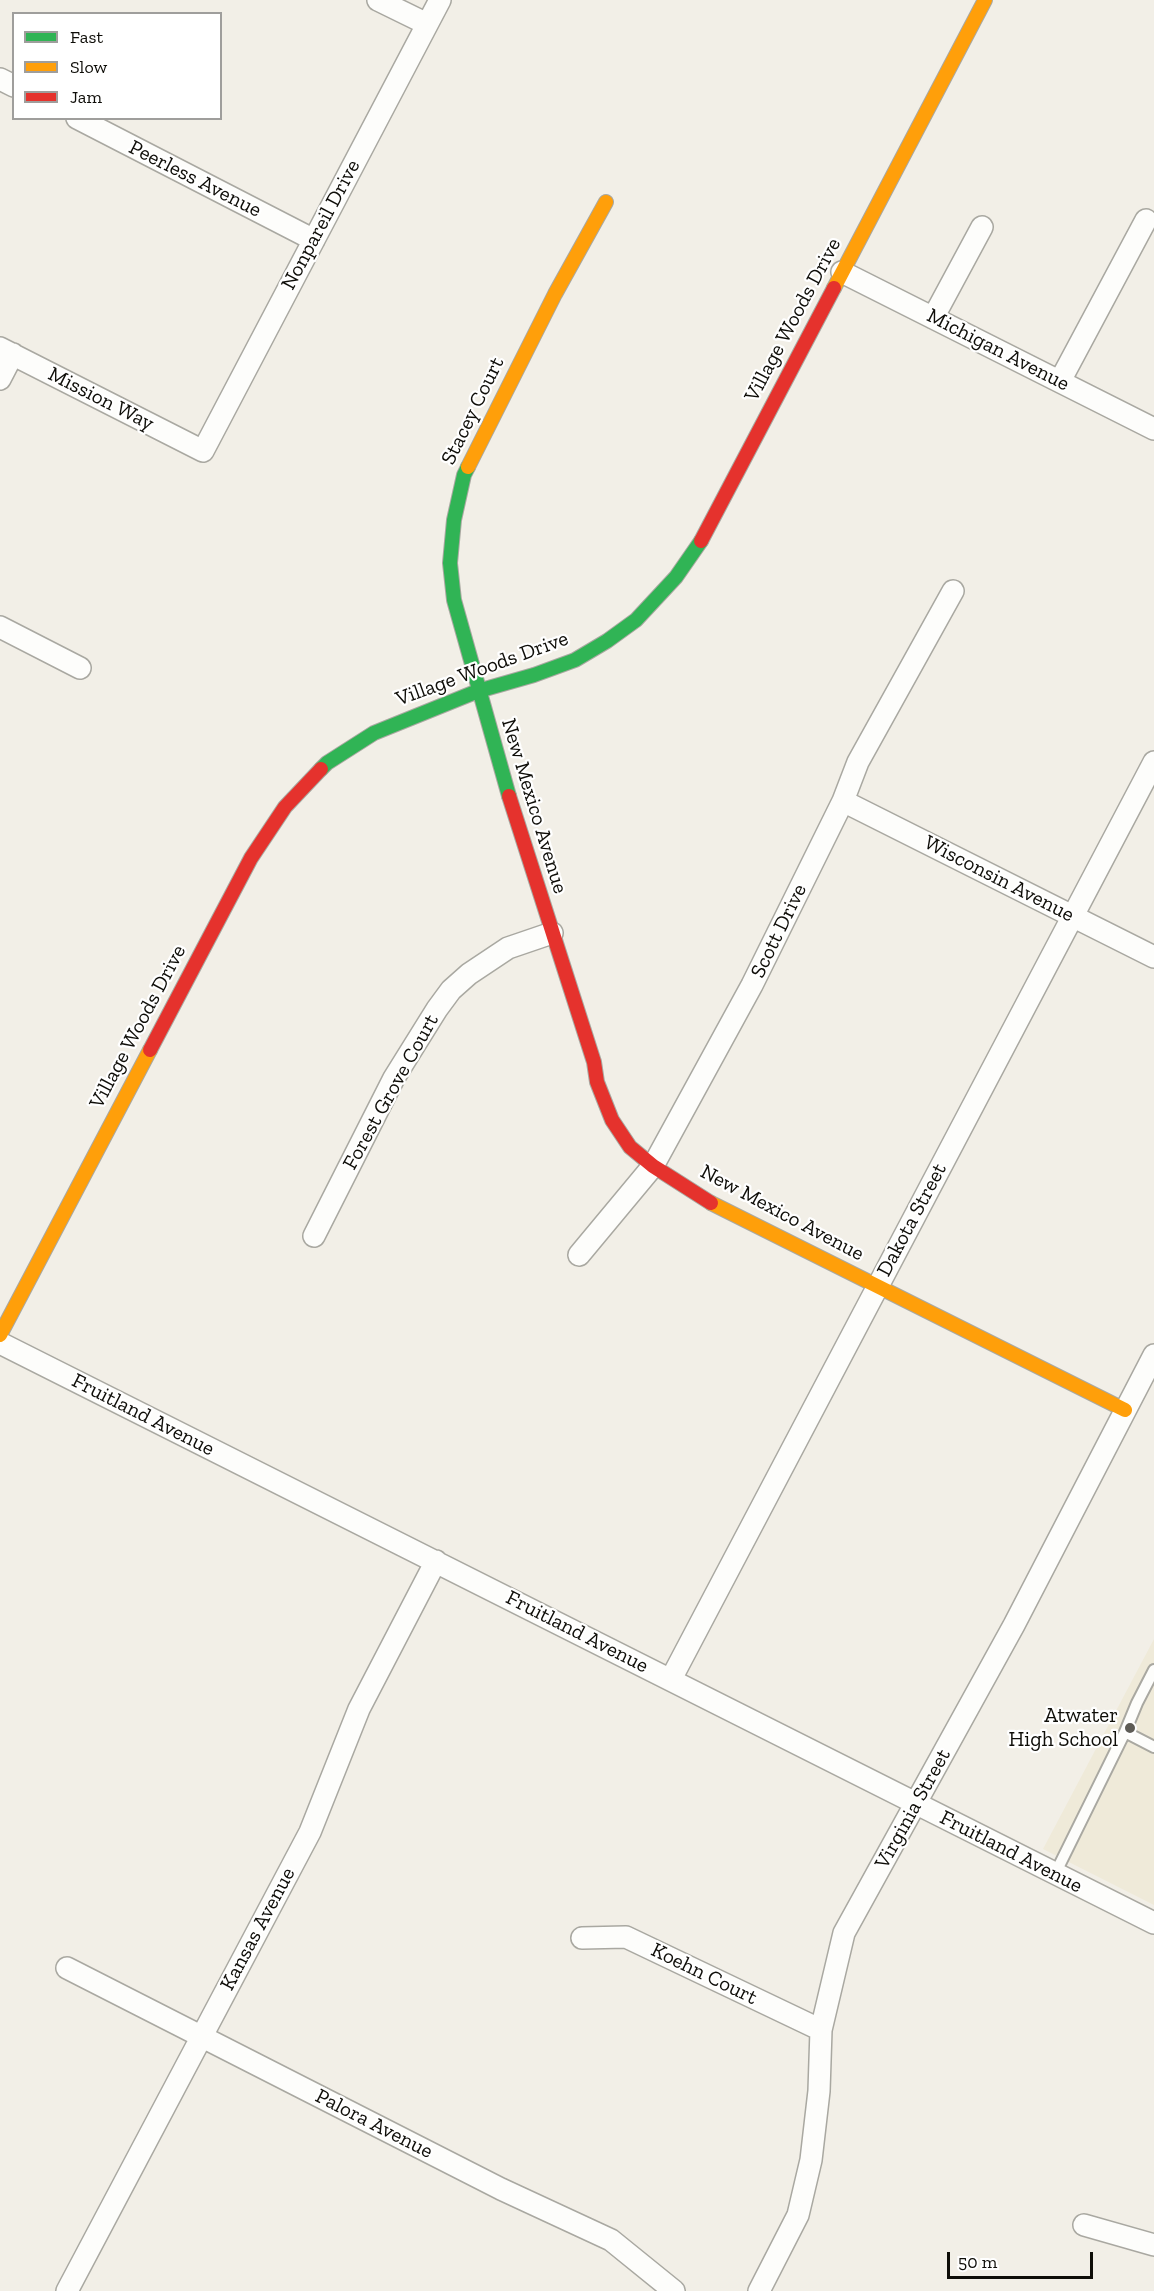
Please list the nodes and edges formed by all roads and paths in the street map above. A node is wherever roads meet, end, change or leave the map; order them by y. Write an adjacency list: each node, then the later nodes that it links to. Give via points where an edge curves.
1 (378, 0): 4 (street)
2 (440, 0): 4 (street, Nonpareil Drive)
3 (985, 0): 10 (street, Village Woods Drive)
4 (427, 24): 9 (street, Nonpareil Drive)
5 (80, 120): 9 (street, Peerless Avenue)
6 (606, 202): 20 (street, Stacey Court, via 464,475 450,563 454,600)
7 (1146, 220): 14 (street)
8 (982, 227): 11 (street)
9 (314, 240): 16 (street, Nonpareil Drive)
10 (842, 272): 11 (street, Michigan Avenue); 20 (street, Village Woods Drive, via 701,541 676,578 636,620 599,646 534,675)
11 (933, 318): 14 (street, Michigan Avenue)
12 (6, 351): 13 (street); 16 (street, Mission Way)
13 (0, 379)
14 (1060, 381): 15 (street, Michigan Avenue)
15 (1154, 429)
16 (203, 451)
17 (953, 591): 22 (street, Scott Drive, via 858,762)
18 (0, 627): 19 (street)
19 (80, 668)
20 (478, 691): 24 (street, New Mexico Avenue); 30 (street, Village Woods Drive, via 374,733 327,763 285,807 251,858)
21 (1154, 762): 23 (street, Dakota Street)
22 (843, 801): 23 (street, Wisconsin Avenue); 26 (street, Scott Drive, via 752,985)
23 (1073, 916): 25 (street, Wisconsin Avenue); 29 (street, Dakota Street)
24 (552, 933): 26 (street, New Mexico Avenue, via 612,1120 630,1147); 27 (street, Forest Grove Court, via 508,948 478,967 437,1009 394,1078)
25 (1154, 957)
26 (653, 1166): 28 (street, Scott Drive); 29 (street, New Mexico Avenue, via 722,1210)
27 (314, 1236)
28 (579, 1255)
29 (877, 1287): 33 (street, New Mexico Avenue); 36 (street, Dakota Street)
30 (0, 1335)
31 (0, 1343): 34 (street, Fruitland Avenue)
32 (1154, 1355): 33 (street, Virginia Street)
33 (1125, 1410): 39 (street, Virginia Street, via 1014,1625)
34 (436, 1562): 36 (street, Fruitland Avenue); 45 (street, Kansas Avenue, via 359,1709 310,1832)
35 (1154, 1670): 37 (lane)
36 (671, 1679): 39 (street, Fruitland Avenue)
37 (1125, 1732): 38 (lane); 40 (lane)
38 (1154, 1747)
39 (915, 1803): 40 (street, Fruitland Avenue); 44 (street, Virginia Street, via 844,1933)
40 (1056, 1874): 41 (street, Fruitland Avenue)
41 (1154, 1923)
42 (582, 1938): 44 (street, Koehn Court, via 626,1937)
43 (67, 1968): 45 (street, Palora Avenue)
44 (821, 2030): 50 (street, Virginia Street, via 819,2091 809,2171 798,2215)
45 (201, 2036): 48 (street, Kansas Avenue); 49 (street, Palora Avenue, via 501,2189 611,2240)
46 (1084, 2225): 47 (street)
47 (1154, 2245)
48 (67, 2291)
49 (674, 2291)
50 (759, 2291)

